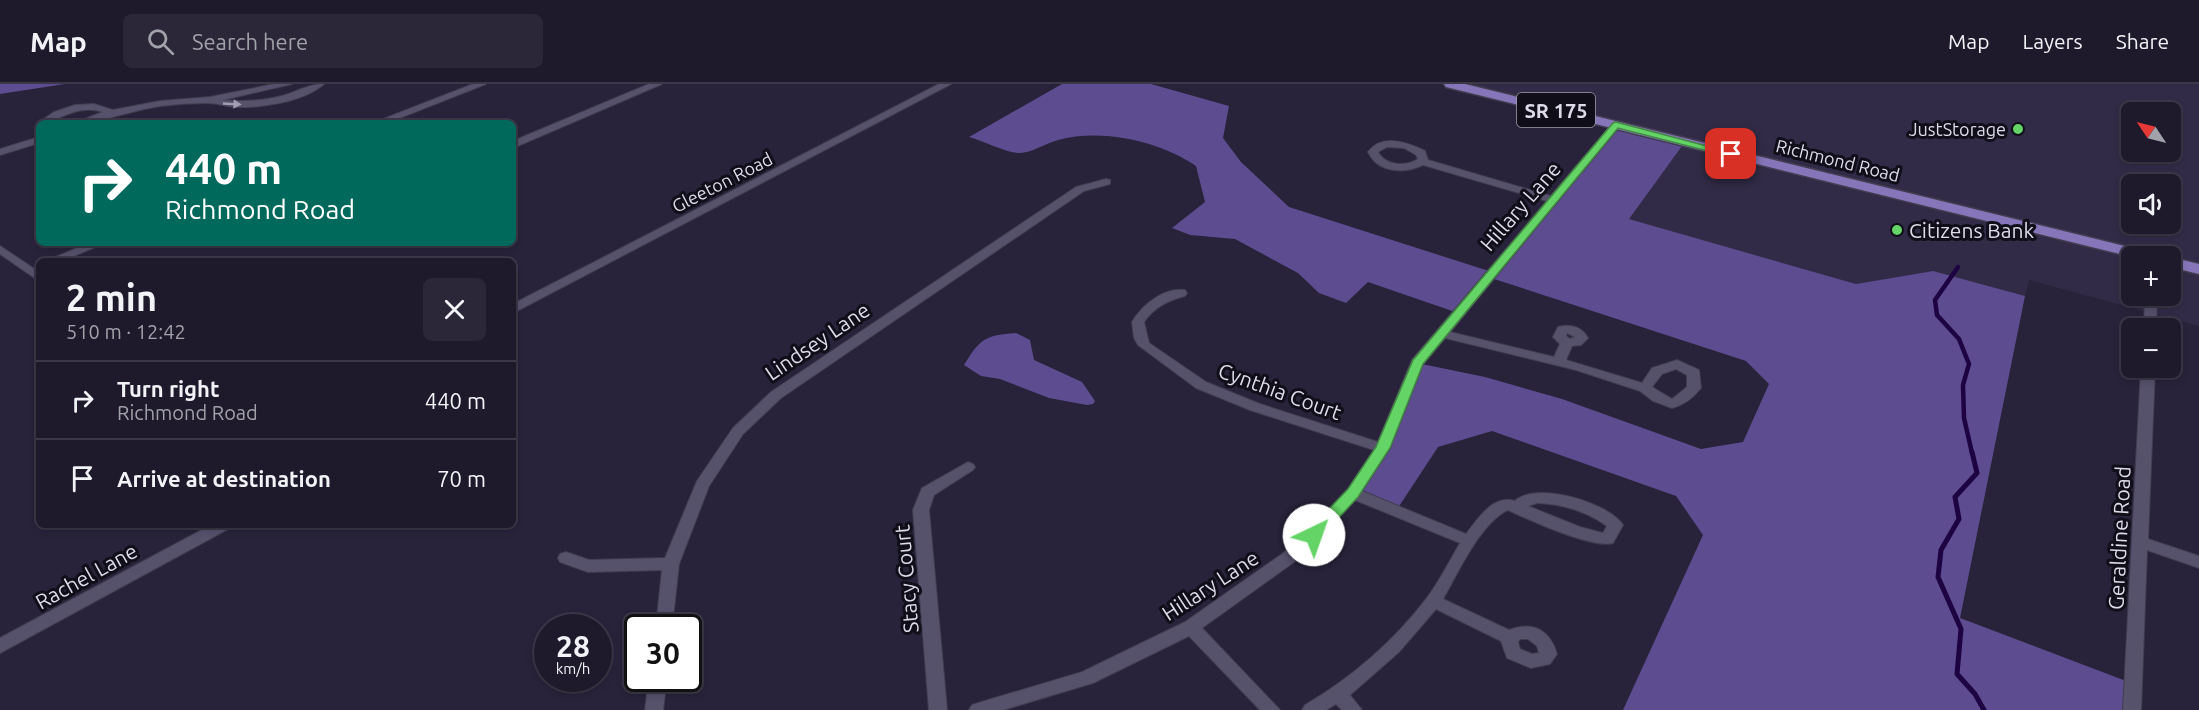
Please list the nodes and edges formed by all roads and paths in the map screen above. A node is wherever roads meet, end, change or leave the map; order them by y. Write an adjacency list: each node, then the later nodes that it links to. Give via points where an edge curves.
1 (286, 84): 7 (street)
2 (319, 84): 7 (street, one-way to 2, via 226,105 270,101)
3 (481, 84): 11 (street)
4 (657, 84): 14 (street)
5 (946, 84): 27 (street, Gleeton Road)
6 (1450, 84): 12 (main road, Richmond Road / SR 175)
7 (210, 100): 8 (street, via 165,102)
8 (110, 112): 9 (street, via 88,107); 10 (street)
9 (48, 120)
10 (87, 120)
11 (386, 120)
12 (1616, 125): 18 (street, Hillary Lane); 21 (main road, Richmond Road / SR 175)
13 (36, 141): 15 (street)
14 (516, 144)
15 (0, 152)
16 (1422, 161): 18 (street)
17 (1106, 182): 42 (street, Lindsey Lane, via 1080,189 776,395 738,431 702,485)
18 (1554, 200): 28 (street, Hillary Lane)
19 (91, 246): 22 (street)
20 (0, 249): 25 (street)
21 (2121, 249)
22 (60, 258)
23 (2181, 265): 24 (main road)
24 (2199, 269)
25 (36, 271)
26 (1181, 293): 33 (street, Cynthia Court, via 1147,309 1137,322 1140,338 1152,351 1201,385 1230,398)
27 (516, 307)
28 (1440, 333): 30 (street); 33 (street, Hillary Lane, via 1417,363)
29 (1567, 343): 30 (street)
30 (1559, 361): 32 (street)
31 (2148, 378): 39 (street, Geraldine Road)
32 (1645, 388)
33 (1383, 448): 35 (street, Hillary Lane)
34 (968, 467): 51 (street, Stacy Court, via 927,492 921,510)
35 (1353, 493): 38 (street); 45 (street, Hillary Lane, via 1288,558)
36 (1518, 508): 36 (street, via 1526,499 1559,500 1601,515 1615,525 1615,530 1605,540); 38 (street, via 1508,504 1492,511)
37 (217, 528): 47 (street, Rachel Lane)
38 (1469, 541): 43 (street)
39 (2140, 542): 41 (street); 56 (street, Geraldine Road)
40 (566, 558): 42 (street, via 588,566)
41 (2199, 562)
42 (671, 564): 44 (street, Lindsey Lane)
43 (1433, 601): 46 (street); 49 (street, via 1385,656)
44 (665, 614)
45 (1191, 627): 52 (street, Hillary Lane, via 1087,678); 53 (street)
46 (1510, 638)
47 (0, 646)
48 (656, 692): 50 (street)
49 (1337, 693): 54 (street); 55 (street)
50 (654, 710)
51 (938, 710)
52 (978, 710)
53 (1271, 710)
54 (1311, 710)
55 (1353, 710)
56 (2132, 710)

